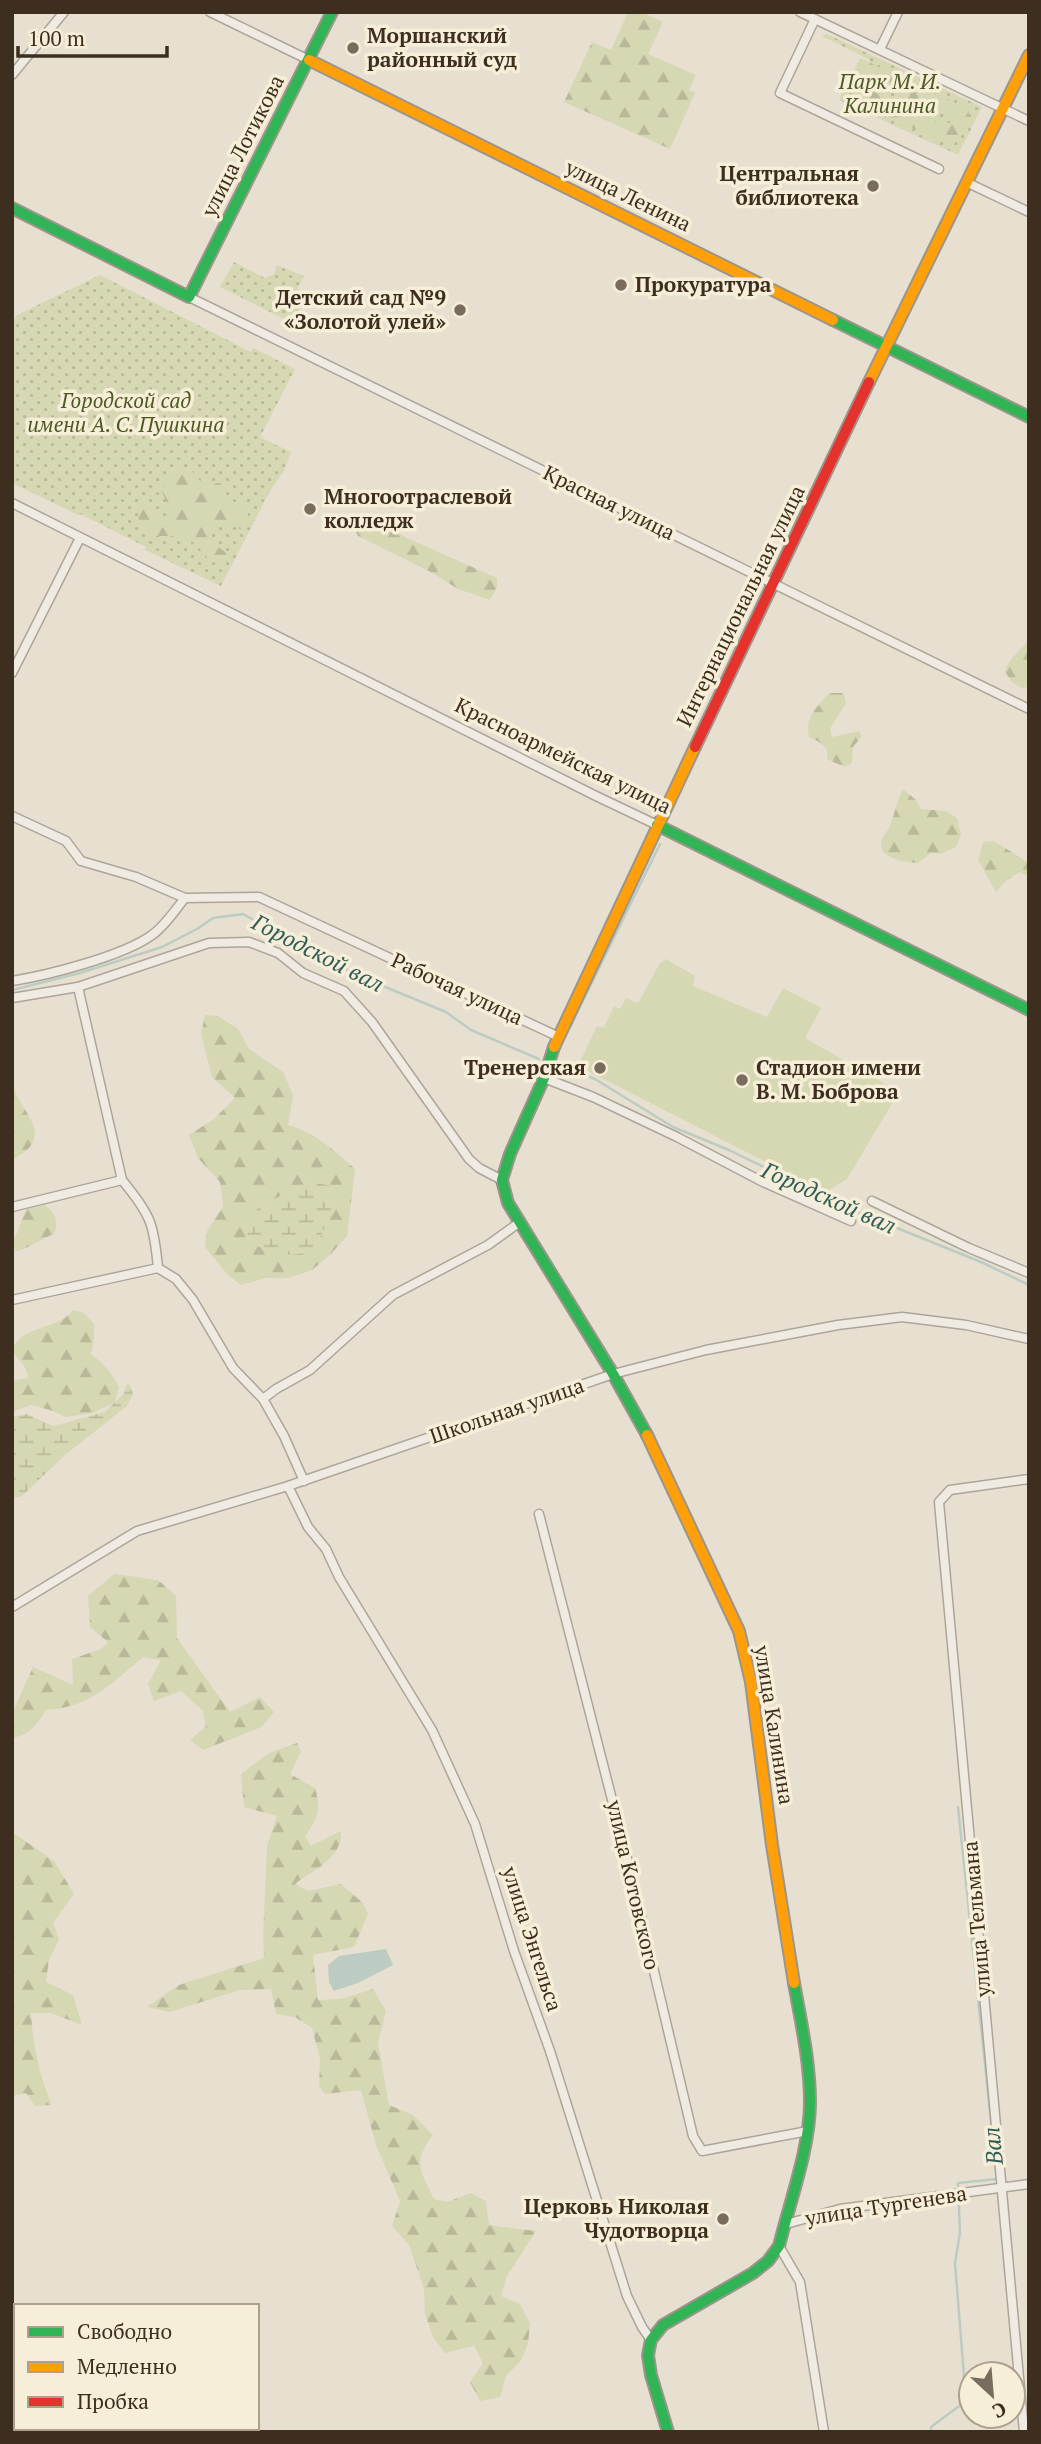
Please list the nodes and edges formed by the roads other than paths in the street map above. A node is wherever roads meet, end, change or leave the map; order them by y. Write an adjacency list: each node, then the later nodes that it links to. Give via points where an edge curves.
1 (64, 12): 10 (street)
2 (210, 12): 9 (street, улица Ленина)
3 (332, 12): 9 (street, улица Лотикова)
4 (800, 12): 6 (street)
5 (898, 12): 7 (street)
6 (813, 16): 7 (street); 13 (street, via 780,93)
7 (880, 50): 11 (street)
8 (1029, 55): 11 (street, Интернациональная улица)
9 (309, 60): 17 (street, улица Лотикова); 18 (street, улица Ленина)
10 (12, 75)
11 (1003, 108): 12 (street); 14 (street, Интернациональная улица)
12 (1029, 121)
13 (939, 169)
14 (966, 182): 16 (street); 18 (street, Интернациональная улица)
15 (12, 208): 17 (street)
16 (1029, 212)
17 (189, 297): 22 (street, Красная улица)
18 (886, 345): 19 (street, улица Ленина); 22 (street, Интернациональная улица)
19 (1029, 416)
20 (12, 503): 21 (street, Красноармейская улица)
21 (80, 538): 23 (street); 26 (street, Красноармейская улица)
22 (774, 584): 24 (street, Красная улица); 26 (street, Интернациональная улица)
23 (12, 673)
24 (1029, 709)
25 (12, 816): 27 (street, Рабочая улица, via 66,841 81,861)
26 (657, 825): 31 (street, Красноармейская улица); 32 (street, Интернациональная улица)
27 (185, 898): 28 (street, via 154,934 125,951); 32 (street, Рабочая улица, via 259,897)
28 (12, 981)
29 (78, 987): 30 (street); 34 (street); 35 (street, via 209,943 250,942 278,953 303,973 344,991 372,1022 470,1158)
30 (12, 998)
31 (1029, 1010)
32 (557, 1036): 33 (street, Интернациональная улица)
33 (544, 1078): 35 (street, Интернациональная улица); 39 (street)
34 (122, 1180): 37 (street); 40 (street, via 142,1204 154,1229)
35 (502, 1180): 38 (street, улица Калинина, via 503,1192)
36 (872, 1201): 41 (street)
37 (12, 1207)
38 (520, 1222): 44 (street, улица Калинина); 45 (street, via 488,1245 393,1295 310,1370)
39 (851, 1222)
40 (158, 1268): 42 (street); 45 (street, via 176,1279 193,1300 233,1368)
41 (1029, 1273)
42 (12, 1300)
43 (1029, 1339): 44 (street, Школьная улица, via 902,1317 706,1350)
44 (613, 1374): 47 (street, Школьная улица); 51 (street, улица Калинина, via 659,1457 739,1631 751,1682 807,2062)
45 (263, 1399): 47 (street)
46 (1029, 1479): 53 (street, улица Тельмана, via 950,1490 939,1502)
47 (304, 1481): 48 (street, Школьная улица)
48 (288, 1486): 50 (street, Школьная улица, via 136,1531); 56 (street, улица Энгельса, via 432,1730 475,1824 627,2297)
49 (539, 1514): 51 (street, улица Котовского, via 693,2137 702,2151)
50 (12, 1607)
51 (808, 2131): 54 (street, улица Калинина)
52 (1029, 2184): 53 (street, улица Тургенева)
53 (1001, 2188): 54 (street, улица Тургенева, via 840,2209); 59 (street, улица Тельмана)
54 (786, 2224): 55 (street, улица Калинина)
55 (779, 2246): 56 (street, улица Калинина, via 753,2273 663,2325); 58 (street, via 800,2282)
56 (651, 2340): 57 (street, via 651,2375)
57 (668, 2432)
58 (824, 2432)
59 (1024, 2432)

